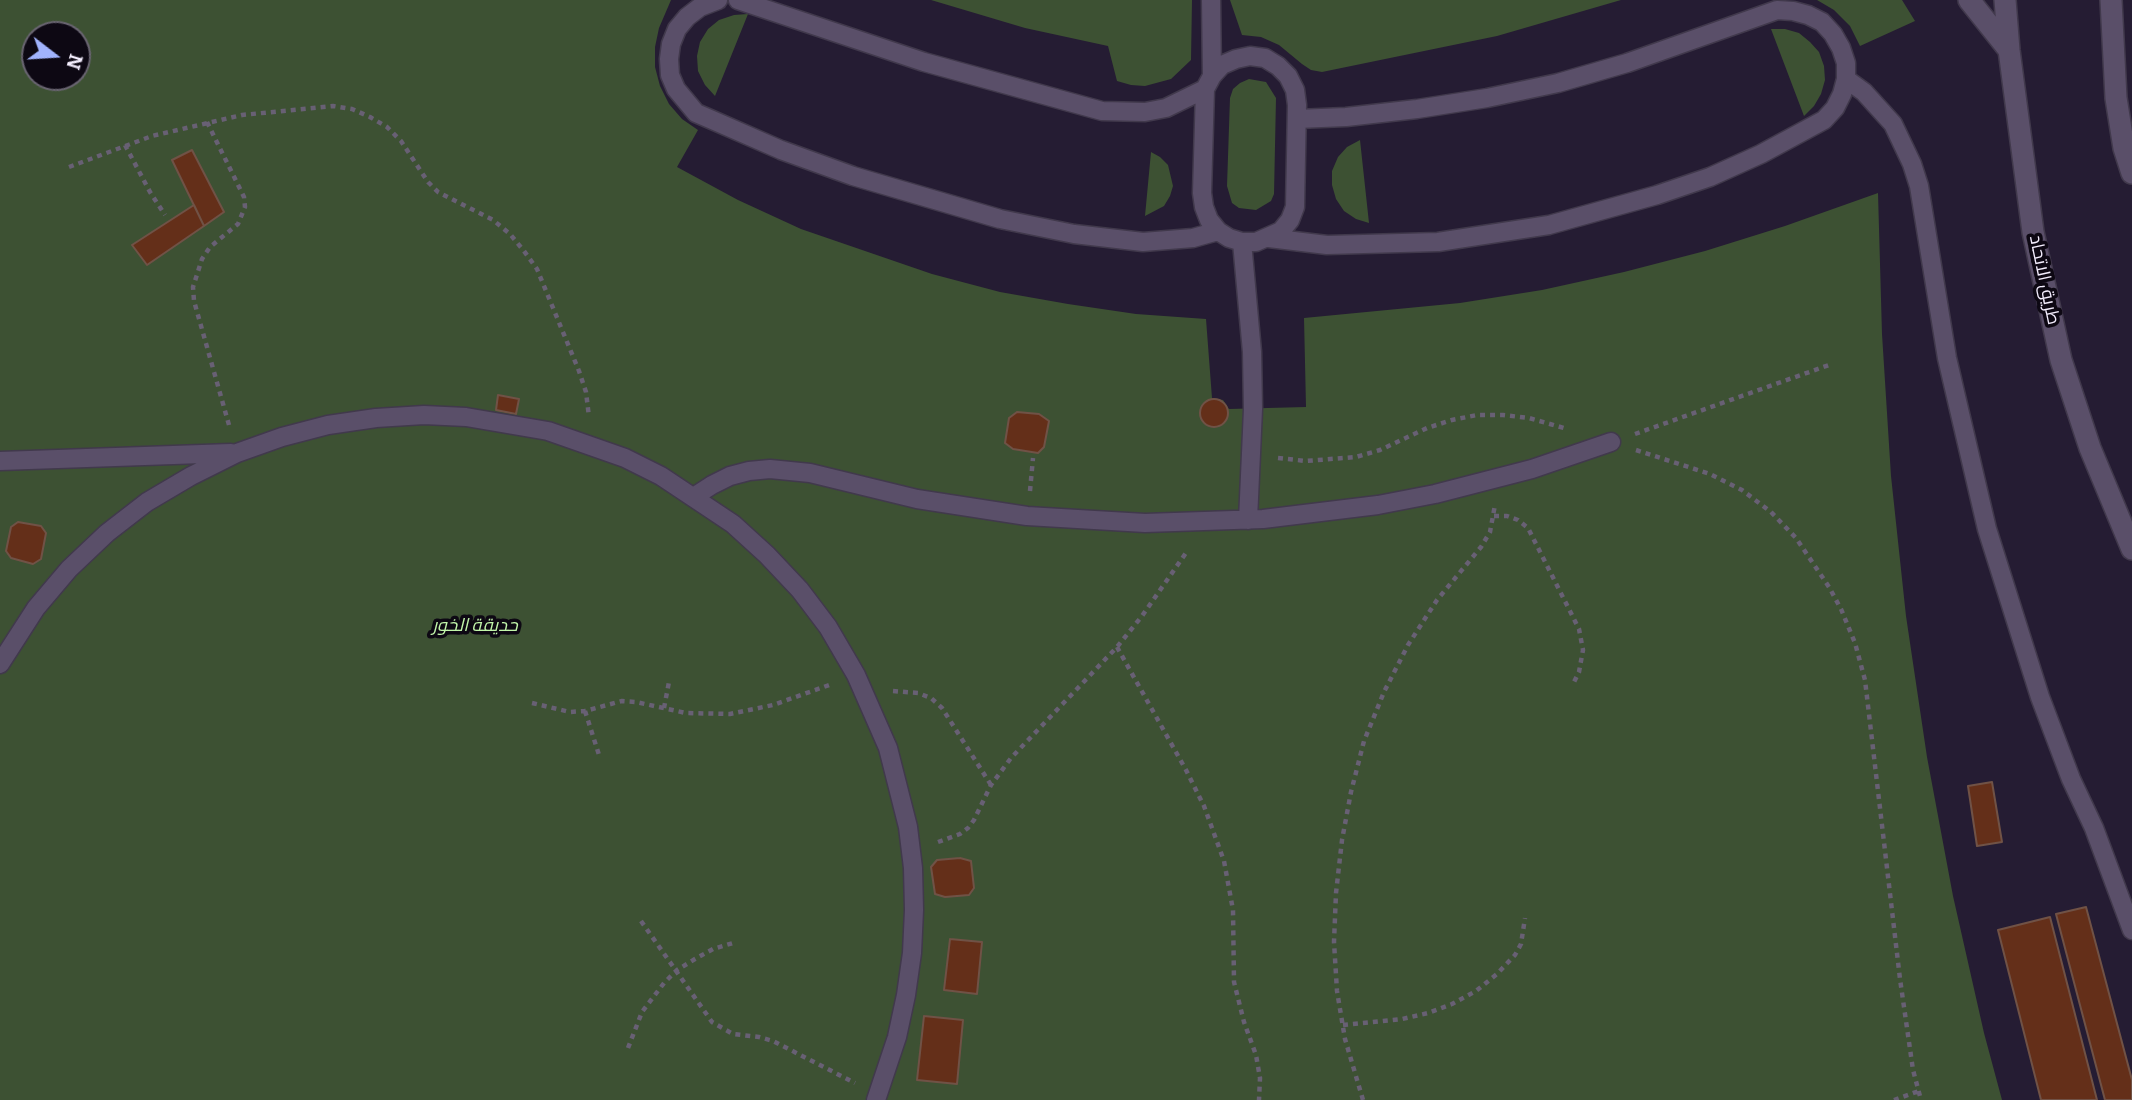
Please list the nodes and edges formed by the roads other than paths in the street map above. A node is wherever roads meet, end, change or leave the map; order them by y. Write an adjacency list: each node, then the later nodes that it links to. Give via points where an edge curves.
1 (716, 0): 12 (lane, via 700,6 677,29 671,44 670,75 696,113 853,176 1000,219 1143,242)
2 (738, 0): 9 (lane, via 923,62 1102,111 1145,112 1186,100)
3 (1211, 0): 9 (lane)
4 (1969, 0): 7 (main road)
5 (2005, 0): 7 (main road, طريق الاتحاد)
6 (2111, 0): 11 (main road, via 2116,98)
7 (2009, 50): 20 (main road, طريق الاتحاد, via 2033,232 2061,360 2090,448)
8 (1846, 79): 10 (lane, via 1841,48 1822,22 1777,10 1558,83 1417,109); 13 (lane, via 1835,108 1811,129 1710,177 1603,212 1438,242 1326,245); 22 (lane, via 1893,124 1912,163 1947,358 1987,529 2040,697)
9 (1208, 83): 10 (lane, via 1222,65 1250,56 1265,58 1288,76 1295,90); 12 (lane, via 1202,193)
10 (1297, 119): 13 (lane, via 1295,207 1281,231)
11 (2132, 173)
12 (1217, 231): 14 (lane)
13 (1269, 238): 14 (lane)
14 (1242, 242): 19 (lane, via 1252,352)
15 (1611, 442): 19 (lane, via 1491,480 1378,505)
16 (237, 453): 17 (lane); 18 (lane, via 328,425 376,418 424,415 507,422 588,443); 21 (lane, via 158,496 107,533 36,608)
17 (0, 461)
18 (695, 496): 19 (lane, via 749,471 790,470 917,499 1013,514 1145,523); 23 (lane, via 733,524 800,590 856,675 888,748 911,851 914,910 906,995)
19 (1248, 520)
20 (2132, 549)
21 (0, 664)
22 (2132, 930)
23 (877, 1098)

